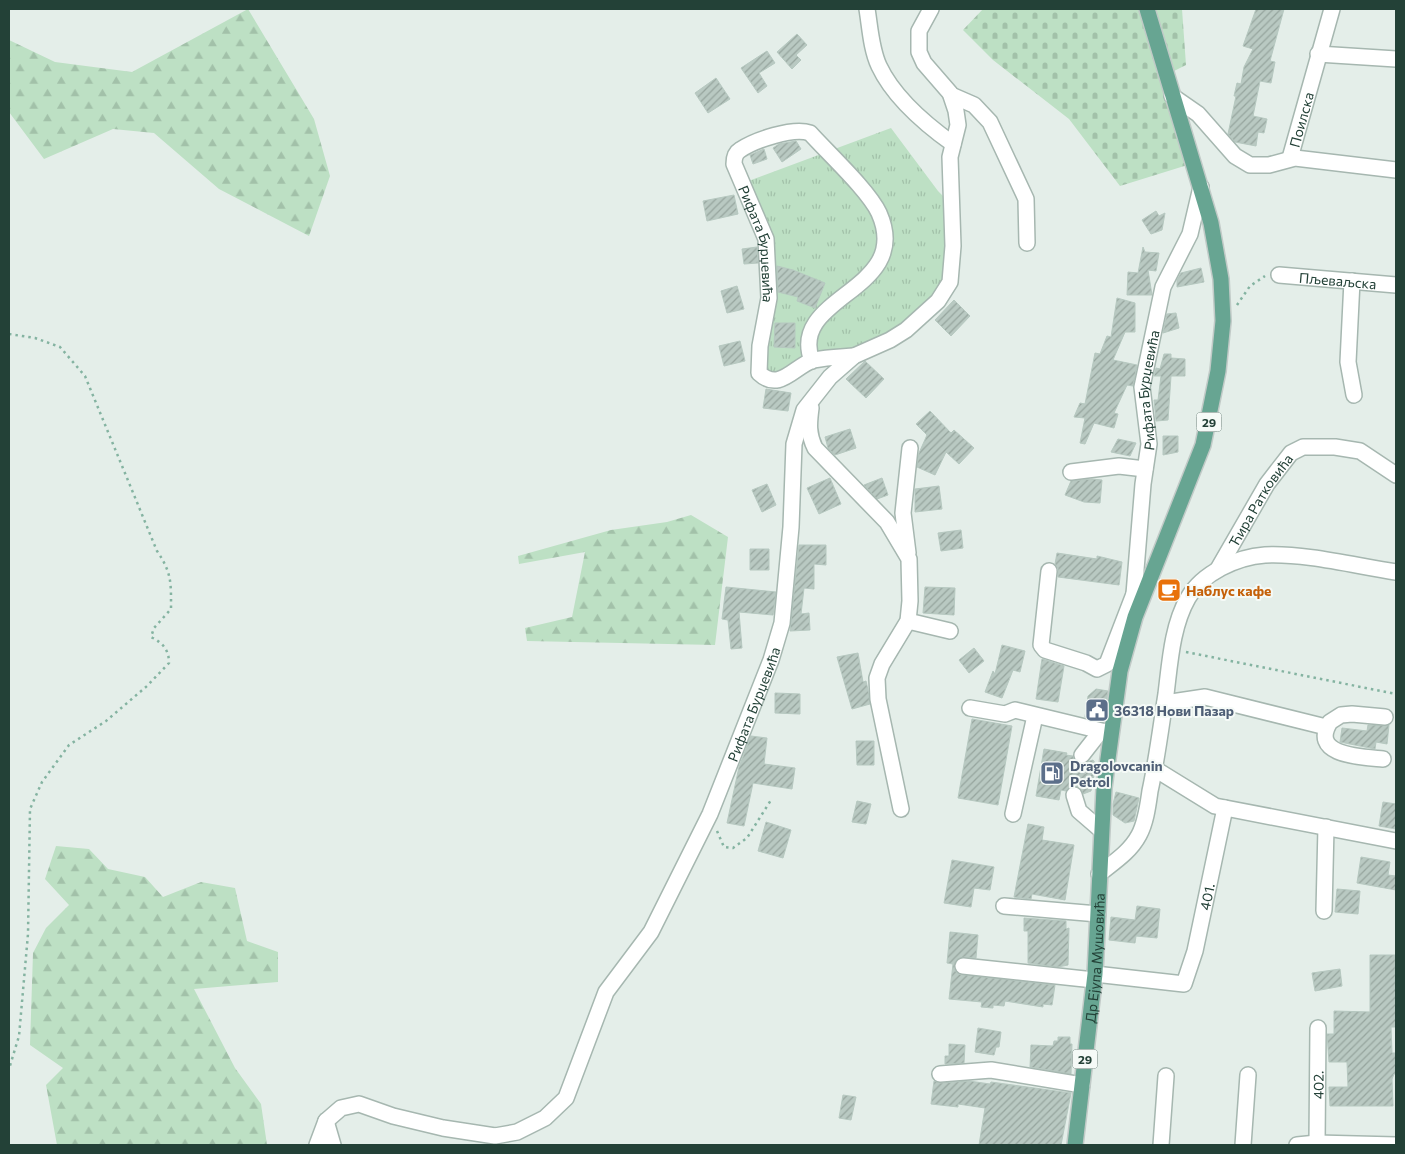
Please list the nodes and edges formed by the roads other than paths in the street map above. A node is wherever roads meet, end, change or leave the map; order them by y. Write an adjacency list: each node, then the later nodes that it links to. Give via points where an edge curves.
1 (867, 9): 9 (street, via 878,65 890,86)
2 (931, 9): 7 (street, Рифата Бурџевића, via 918,31 919,52)
3 (1147, 9): 8 (main road, Рифата Бурџевића / 29)
4 (1332, 9): 5 (street, Поилска)
5 (1318, 54): 6 (street); 10 (street, Поилска)
6 (1396, 59)
7 (951, 96): 9 (street, Рифата Бурџевића, via 958,125); 13 (street, via 974,105 990,122 1026,199)
8 (1172, 96): 10 (street, Поилска, via 1198,114 1245,163 1264,166); 12 (main road, Рифата Бурџевића / 29)
9 (953, 144): 17 (street, Рифата Бурџевића, via 950,157 953,246 950,282 938,301 906,330)
10 (1290, 158): 11 (street)
11 (1396, 170)
12 (1201, 187): 22 (street, Рифата Бурџевића, via 1190,234 1163,287 1146,366 1142,397 1148,437); 29 (main road, Рифата Бурџевића / 29, via 1218,258 1223,321 1218,371 1203,445)
13 (1027, 243)
14 (1279, 275): 15 (street, Пљеваљска)
15 (1352, 281): 16 (street, Пљеваљска); 20 (street, via 1348,362)
16 (1396, 285)
17 (854, 356): 18 (street, Рифата Бурџевића); 19 (street, Рифата Бурџевића, via 830,376)
18 (812, 361): 18 (street, Рифата Бурџевића, via 785,379 769,380 759,373 760,346 769,298 766,239 734,164 740,149 787,131 810,132 870,200 879,214 884,239 877,265 866,279 814,322 808,342)
19 (818, 392): 25 (street, Рифата Бурџевића, via 808,426 815,448 887,522); 59 (street, Рифата Бурџевића, via 804,410 794,444 791,527 782,623 771,660 710,814 651,932 606,992 566,1098 545,1118 517,1132 495,1136 443,1128 358,1104 341,1108)
20 (1354, 395)
21 (910, 448): 25 (street, via 903,513)
22 (1145, 469): 23 (street, via 1119,466); 29 (street, Рифата Бурџевића)
23 (1071, 472)
24 (1396, 475): 26 (street, Ћира Ратковића, via 1360,451 1303,447 1290,453 1266,484)
25 (909, 559): 30 (street, Рифата Бурџевића)
26 (1218, 569): 28 (street, Ћира Ратковића, via 1264,555); 32 (street, Ћира Ратковића, via 1189,596 1181,614 1172,649)
27 (1048, 571): 29 (street, via 1041,645 1045,650 1097,669 1107,664)
28 (1396, 572)
29 (1138, 596): 37 (main road, Рифата Бурџевића / 29)
30 (908, 621): 31 (street); 43 (street, Рифата Бурџевића, via 877,678 878,699)
31 (950, 631)
32 (1165, 703): 36 (street, via 1205,697); 40 (street, Ћира Ратковића)
33 (970, 708): 34 (street, via 1005,714 1015,710)
34 (1035, 716): 37 (street); 44 (street)
35 (1385, 717): 36 (street, via 1342,715)
36 (1319, 724): 39 (street, via 1326,741 1336,751)
37 (1105, 732): 38 (street); 46 (main road, Рифата Бурџевића / 29)
38 (1082, 755)
39 (1382, 760)
40 (1155, 769): 42 (street, via 1215,806); 48 (street, Ћира Ратковића, via 1140,833 1129,851)
41 (1074, 794): 46 (street, via 1079,811)
42 (1225, 808): 45 (street); 53 (street, 401., via 1195,951 1184,984)
43 (901, 809)
44 (1013, 814)
45 (1326, 827): 47 (street); 50 (street)
46 (1102, 830): 48 (main road, Др Ејупа Мушовића / 29)
47 (1396, 841)
48 (1099, 874): 51 (main road, Др Ејупа Мушовића / 29)
49 (1004, 906): 51 (street)
50 (1324, 911)
51 (1098, 914): 53 (main road, Др Ејупа Мушовића / 29)
52 (963, 966): 53 (street)
53 (1094, 977): 58 (main road, Др Ејупа Мушовића / 29)
54 (1318, 1028): 65 (street, 402.)
55 (940, 1074): 58 (street, via 991,1070)
56 (1248, 1075): 64 (street)
57 (1166, 1076): 63 (street)
58 (1082, 1085): 62 (main road, Др Ејупа Мушовића / 29)
59 (326, 1121): 60 (street); 61 (street)
60 (317, 1145)
61 (333, 1145)
62 (1076, 1145)
63 (1161, 1145)
64 (1243, 1145)
65 (1306, 1145): 66 (street, 402.)
66 (1396, 1145)

